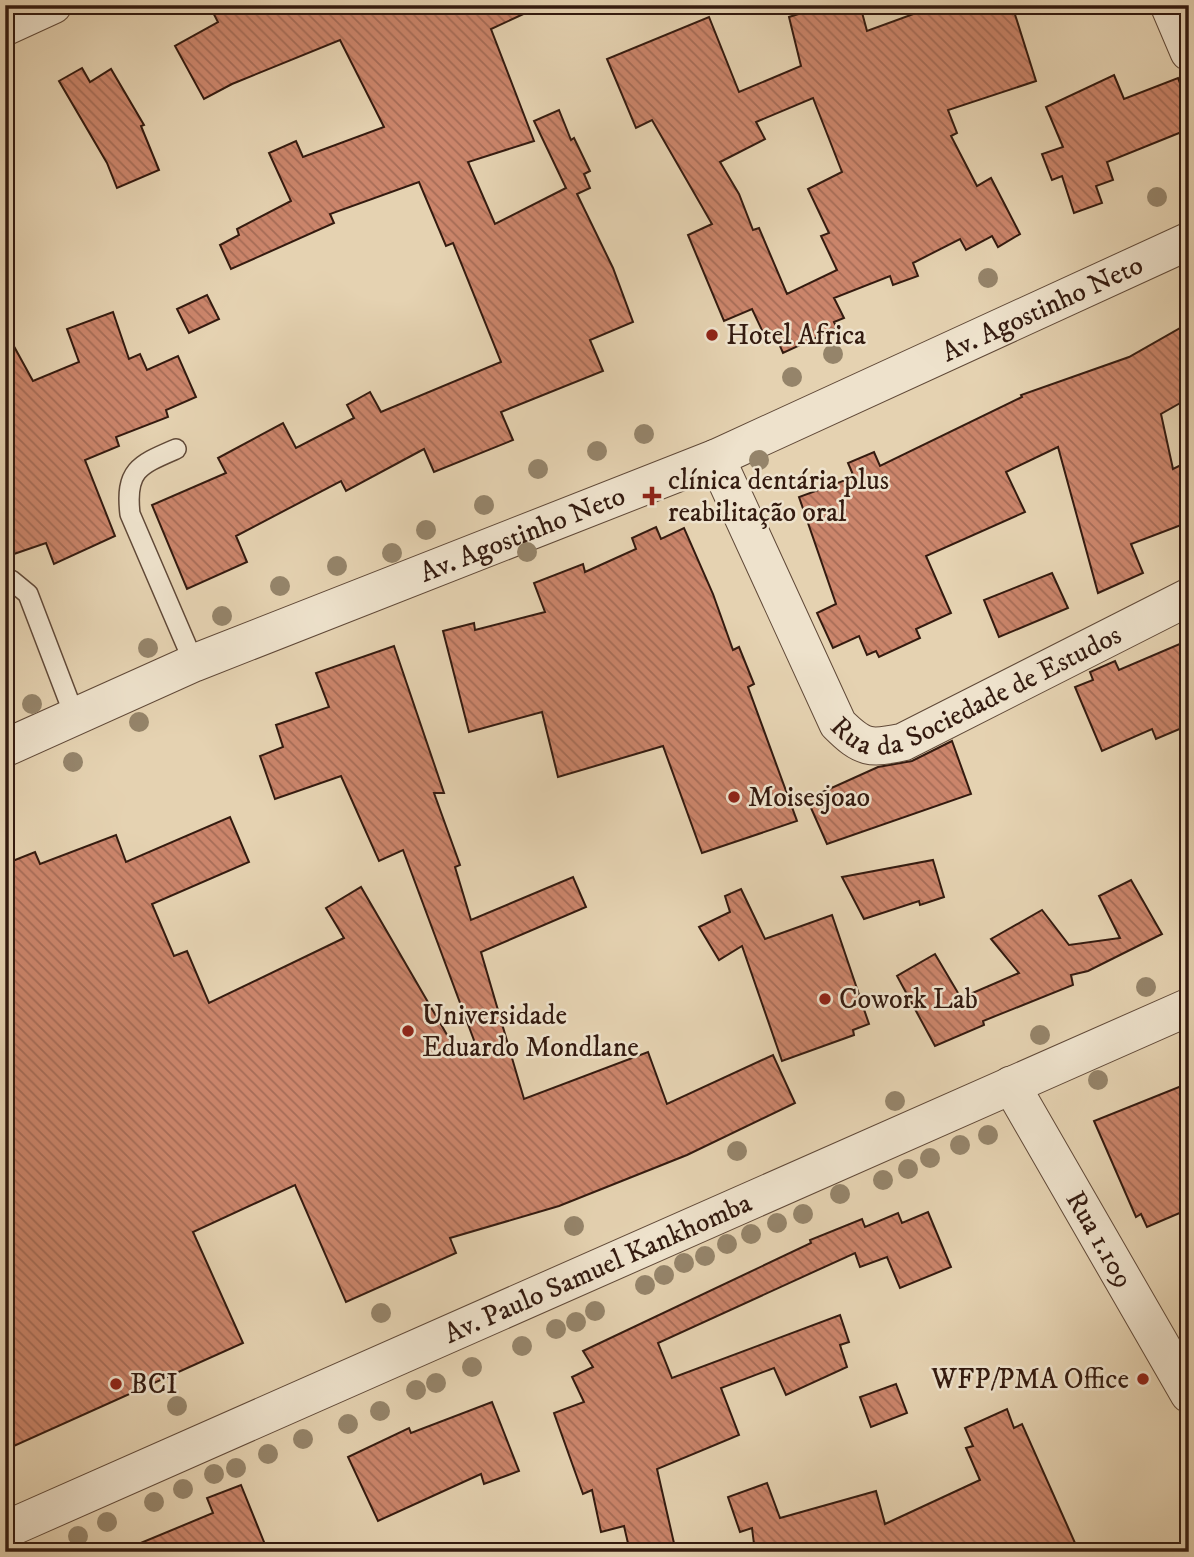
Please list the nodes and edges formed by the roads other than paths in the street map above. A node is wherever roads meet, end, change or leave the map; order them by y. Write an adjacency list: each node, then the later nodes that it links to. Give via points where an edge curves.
1 (53, 5): 3 (street)
2 (1169, 5): 4 (street)
3 (5, 27)
4 (1189, 52)
5 (1189, 241): 7 (street, Av. Agostinho Neto)
6 (176, 449): 10 (lane, via 142,463 128,493 130,514)
7 (716, 458): 9 (street, Rua da Sociedade de Estudos, via 838,724 857,743 876,748 903,742); 10 (street, Av. Agostinho Neto)
8 (5, 582): 11 (lane, via 11,580 28,594)
9 (1189, 597)
10 (194, 663): 11 (street, Av. Agostinho Neto)
11 (75, 717): 12 (street, Av. Agostinho Neto)
12 (5, 748)
13 (1189, 1007): 14 (street, Av. Paulo Samuel Kankhomba)
14 (1011, 1085): 15 (street, Rua 1.109); 16 (street, Av. Paulo Samuel Kankhomba)
15 (1189, 1394)
16 (5, 1530)

